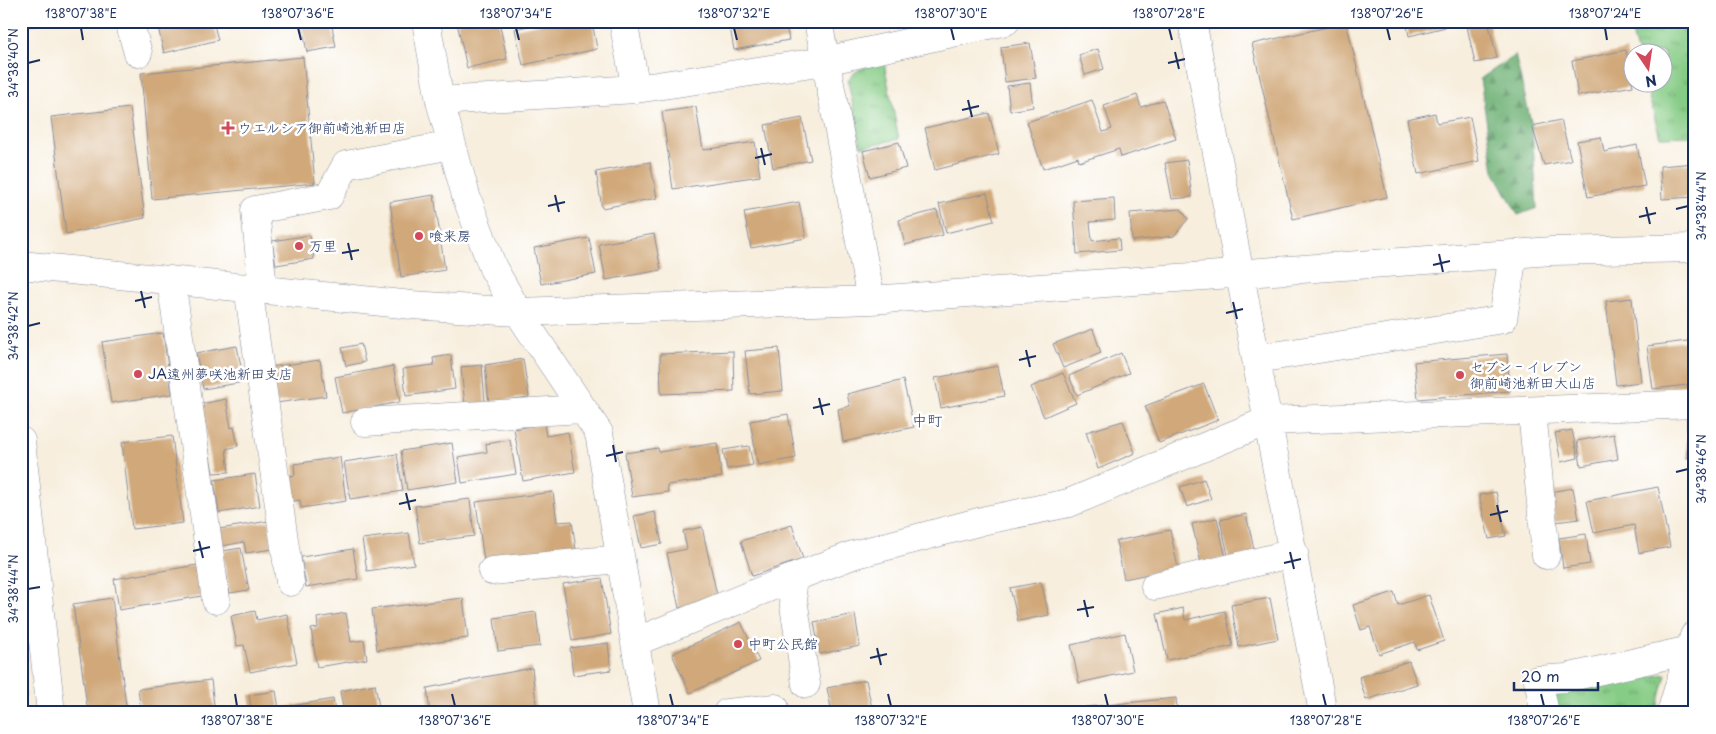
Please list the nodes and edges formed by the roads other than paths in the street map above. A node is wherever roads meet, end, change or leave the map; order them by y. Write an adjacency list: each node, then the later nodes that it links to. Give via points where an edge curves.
1 (129, 21): 7 (street)
2 (426, 21): 10 (street)
3 (624, 21): 9 (street)
4 (818, 21): 8 (street)
5 (1006, 21): 8 (street)
6 (1192, 21): 15 (street)
7 (138, 53)
8 (825, 61): 9 (street); 18 (street)
9 (636, 89): 10 (street)
10 (440, 101): 11 (street)
11 (452, 144): 17 (street, via 346,165 329,196 255,210); 19 (street, via 466,196 493,268)
12 (1695, 248): 13 (street)
13 (1513, 254): 15 (street); 20 (street, via 1503,319)
14 (21, 265): 16 (street)
15 (1240, 274): 18 (street); 20 (street)
16 (171, 280): 17 (street); 34 (street)
17 (256, 288): 19 (street, via 412,305); 32 (street)
18 (871, 300): 19 (street)
19 (518, 312): 22 (street)
20 (1256, 359): 24 (street)
21 (1695, 404): 23 (street)
22 (583, 409): 25 (street); 29 (street, via 599,433)
23 (1532, 411): 24 (street); 28 (street)
24 (1267, 421): 27 (street); 31 (street, via 1069,503 986,520 852,555)
25 (364, 422)
26 (21, 441): 39 (street)
27 (1294, 553): 33 (street); 42 (street)
28 (1546, 555)
29 (620, 559): 30 (street); 36 (street)
30 (492, 571)
31 (790, 580): 36 (street); 37 (street)
32 (290, 582)
33 (1155, 586)
34 (216, 600)
35 (1692, 641): 43 (street, via 1566,678 1538,680); 44 (street)
36 (635, 642): 40 (street)
37 (806, 684)
38 (775, 708): 41 (street)
39 (51, 713)
40 (647, 713)
41 (728, 713)
42 (1323, 713)
43 (1545, 713)
44 (1671, 713)

